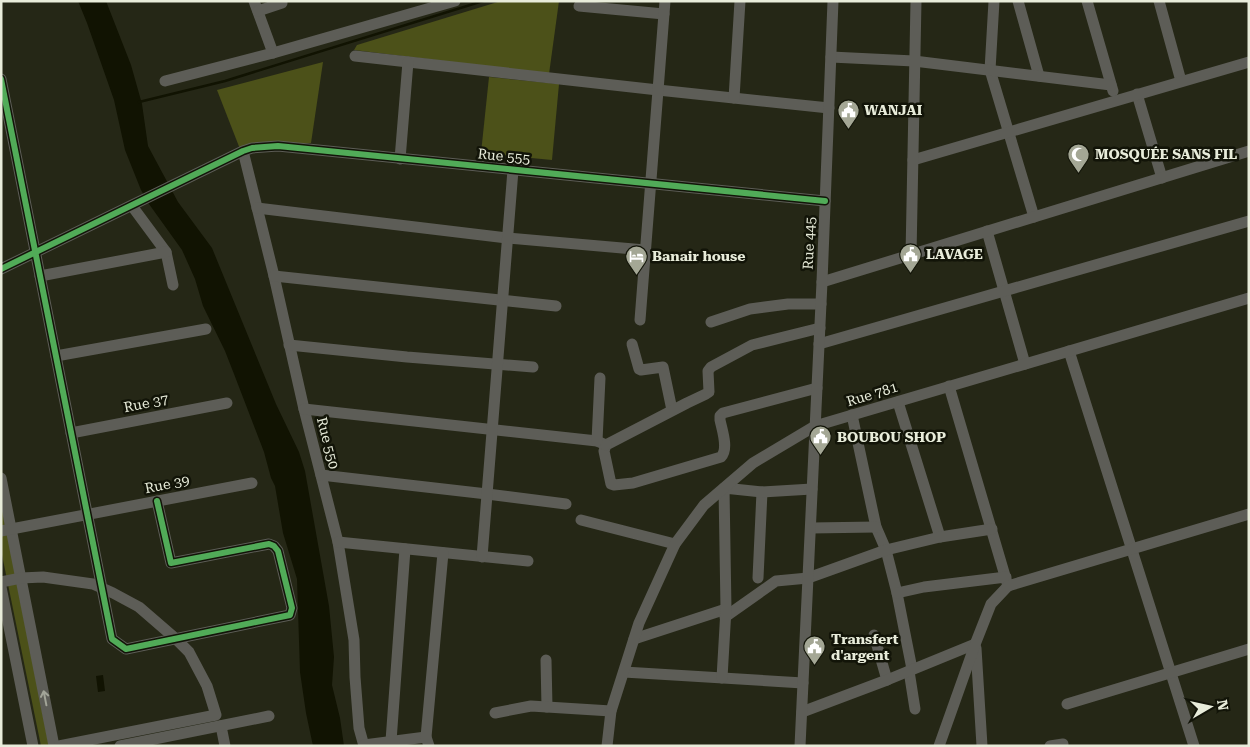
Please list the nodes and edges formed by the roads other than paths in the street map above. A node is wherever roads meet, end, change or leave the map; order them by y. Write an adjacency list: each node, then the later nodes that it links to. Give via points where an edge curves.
1 (455, 1): 14 (street)
2 (665, 1): 13 (street)
3 (740, 1): 28 (street)
4 (833, 1): 16 (street, Rue 445)
5 (916, 1): 17 (street)
6 (994, 1): 20 (street)
7 (1018, 1): 21 (street)
8 (1087, 1): 25 (street)
9 (1159, 1): 23 (street)
10 (282, 3): 11 (street)
11 (256, 6): 14 (street)
12 (579, 6): 13 (street)
13 (664, 14): 26 (street)
14 (273, 53): 24 (street)
15 (355, 56): 18 (street)
16 (831, 57): 17 (street); 30 (street, Rue 445)
17 (914, 61): 20 (street); 35 (street)
18 (408, 62): 26 (street); 34 (street)
19 (1249, 62): 23 (street)
20 (990, 70): 21 (street); 31 (street)
21 (1038, 76): 25 (street)
22 (1, 79): 47 (street)
23 (1181, 81): 27 (street)
24 (165, 82)
25 (1111, 85): 29 (street)
26 (658, 90): 28 (street); 38 (street)
27 (1137, 94): 29 (street); 37 (street)
28 (734, 98): 30 (street)
29 (1115, 100): 31 (street)
30 (829, 108): 39 (street, Rue 445)
31 (1009, 131): 35 (street); 42 (street)
32 (244, 151): 34 (street, Rue 555, via 278,146); 40 (street, Rue 555); 41 (street, Rue 550)
33 (1249, 151): 37 (street)
34 (400, 158): 36 (street, Rue 555)
35 (912, 160): 49 (street)
36 (513, 170): 38 (street, Rue 555); 45 (street)
37 (1162, 178): 42 (street)
38 (651, 184): 39 (street, Rue 555); 46 (street)
39 (825, 201): 53 (street, Rue 445)
40 (132, 206): 47 (street, Rue 555); 48 (street)
41 (257, 208): 45 (street); 52 (street, Rue 550)
42 (1034, 217): 44 (street)
43 (1249, 221): 55 (street)
44 (987, 232): 49 (street); 55 (street)
45 (507, 238): 46 (street); 57 (street)
46 (645, 250): 60 (street)
47 (36, 252): 50 (street, Rue 555); 51 (street)
48 (166, 252): 51 (street); 54 (street)
49 (911, 255): 53 (street)
50 (1, 269)
51 (40, 276): 68 (street)
52 (274, 276): 57 (street); 66 (street, Rue 550)
53 (822, 282): 58 (street, Rue 445)
54 (173, 285)
55 (1004, 291): 65 (street); 70 (street)
56 (1249, 298): 67 (street, Rue 781)
57 (502, 300): 59 (street); 69 (street)
58 (821, 304): 61 (street, via 750,309); 62 (street, Rue 445)
59 (556, 306)
60 (640, 320)
61 (711, 322)
62 (820, 328): 65 (street, Rue 445); 78 (street, via 752,345 711,367 708,371 709,392)
63 (206, 329): 68 (street)
64 (632, 344): 78 (street, via 639,369 662,367)
65 (819, 344): 74 (street, Rue 445)
66 (289, 345): 69 (street); 77 (street, Rue 550)
67 (1069, 351): 70 (street, Rue 781); 105 (street)
68 (56, 356): 82 (street)
69 (497, 364): 71 (street); 81 (street)
70 (1026, 364): 73 (street, Rue 781)
71 (533, 367)
72 (600, 378): 83 (street)
73 (950, 386): 75 (street, Rue 781); 98 (street)
74 (817, 388): 80 (street, Rue 445); 83 (street, via 723,413 720,420 724,454 633,483 611,484)
75 (898, 402): 79 (street, Rue 781); 100 (street)
76 (227, 403): 82 (street, Rue 37)
77 (304, 409): 81 (street); 84 (street, Rue 550)
78 (672, 410): 83 (street)
79 (852, 415): 80 (street, Rue 781); 96 (street)
80 (815, 426): 87 (street, Rue 781, via 753,463); 88 (street, Rue 445)
81 (492, 430): 83 (street); 90 (street)
82 (71, 433): 93 (street)
83 (602, 443)
84 (321, 475): 90 (street); 101 (street, Rue 550)
85 (1, 478): 99 (street)
86 (252, 483): 91 (street, Rue 39)
87 (724, 488): 89 (street); 102 (street, Rue 781, via 704,505); 117 (street)
88 (812, 489): 89 (street); 97 (street, Rue 445)
89 (762, 492): 110 (street)
90 (487, 494): 92 (street); 107 (street)
91 (158, 501): 93 (street, Rue 39); 119 (street, via 171,563 269,544 278,551 292,608 290,615)
92 (566, 504)
93 (87, 514): 99 (street, Rue 39); 115 (street)
94 (1249, 514): 105 (street)
95 (581, 520): 102 (street)
96 (876, 527): 97 (street); 104 (street)
97 (811, 528): 111 (street, Rue 445)
98 (992, 529): 100 (street); 113 (street)
99 (6, 530): 109 (street)
100 (940, 537): 104 (street)
101 (338, 542): 103 (street); 141 (street, Rue 550, via 354,640 359,728)
102 (675, 544): 120 (street, Rue 781)
103 (405, 549): 106 (street); 139 (street)
104 (886, 550): 111 (street); 116 (street)
105 (1132, 550): 113 (street); 126 (street)
106 (443, 553): 107 (street); 138 (street)
107 (482, 557): 108 (street)
108 (528, 561)
109 (21, 578): 112 (street); 115 (street, via 42,577); 143 (street, one-way to 109)
110 (758, 578)
111 (808, 578): 117 (street, via 776,581); 129 (street, Rue 445)
112 (1, 582)
113 (1007, 582): 116 (street, via 960,582); 121 (street, via 991,604)
114 (1, 586): 142 (street)
115 (102, 587): 119 (street, via 139,607); 119 (street, via 112,639 126,649)
116 (897, 593): 124 (street)
117 (725, 613): 120 (street); 127 (street)
118 (874, 635): 128 (street)
119 (176, 639): 144 (street, via 189,652 207,686 216,715)
120 (634, 639): 125 (street, Rue 781)
121 (976, 643): 124 (street); 149 (street); 150 (street)
122 (1249, 649): 126 (street)
123 (546, 660): 131 (street)
124 (910, 670): 128 (street); 132 (street)
125 (624, 672): 127 (street); 133 (street, Rue 781)
126 (1170, 672): 130 (street); 152 (street)
127 (722, 678): 129 (street)
128 (887, 680): 134 (street)
129 (803, 683): 134 (street, Rue 445)
130 (1067, 704)
131 (547, 707): 133 (street); 135 (street, via 531,706)
132 (915, 710)
133 (611, 711): 147 (street, Rue 781)
134 (802, 712): 148 (street, Rue 445)
135 (494, 713)
136 (269, 716): 137 (street)
137 (221, 726): 145 (street); 146 (street)
138 (428, 741): 139 (street)
139 (391, 742): 141 (street)
140 (1063, 744): 151 (street)
141 (364, 745)
142 (33, 746)
143 (54, 746)
144 (59, 746)
145 (120, 746)
146 (225, 746)
147 (608, 746)
148 (800, 746)
149 (939, 746)
150 (982, 746)
151 (1050, 746)
152 (1194, 746)

